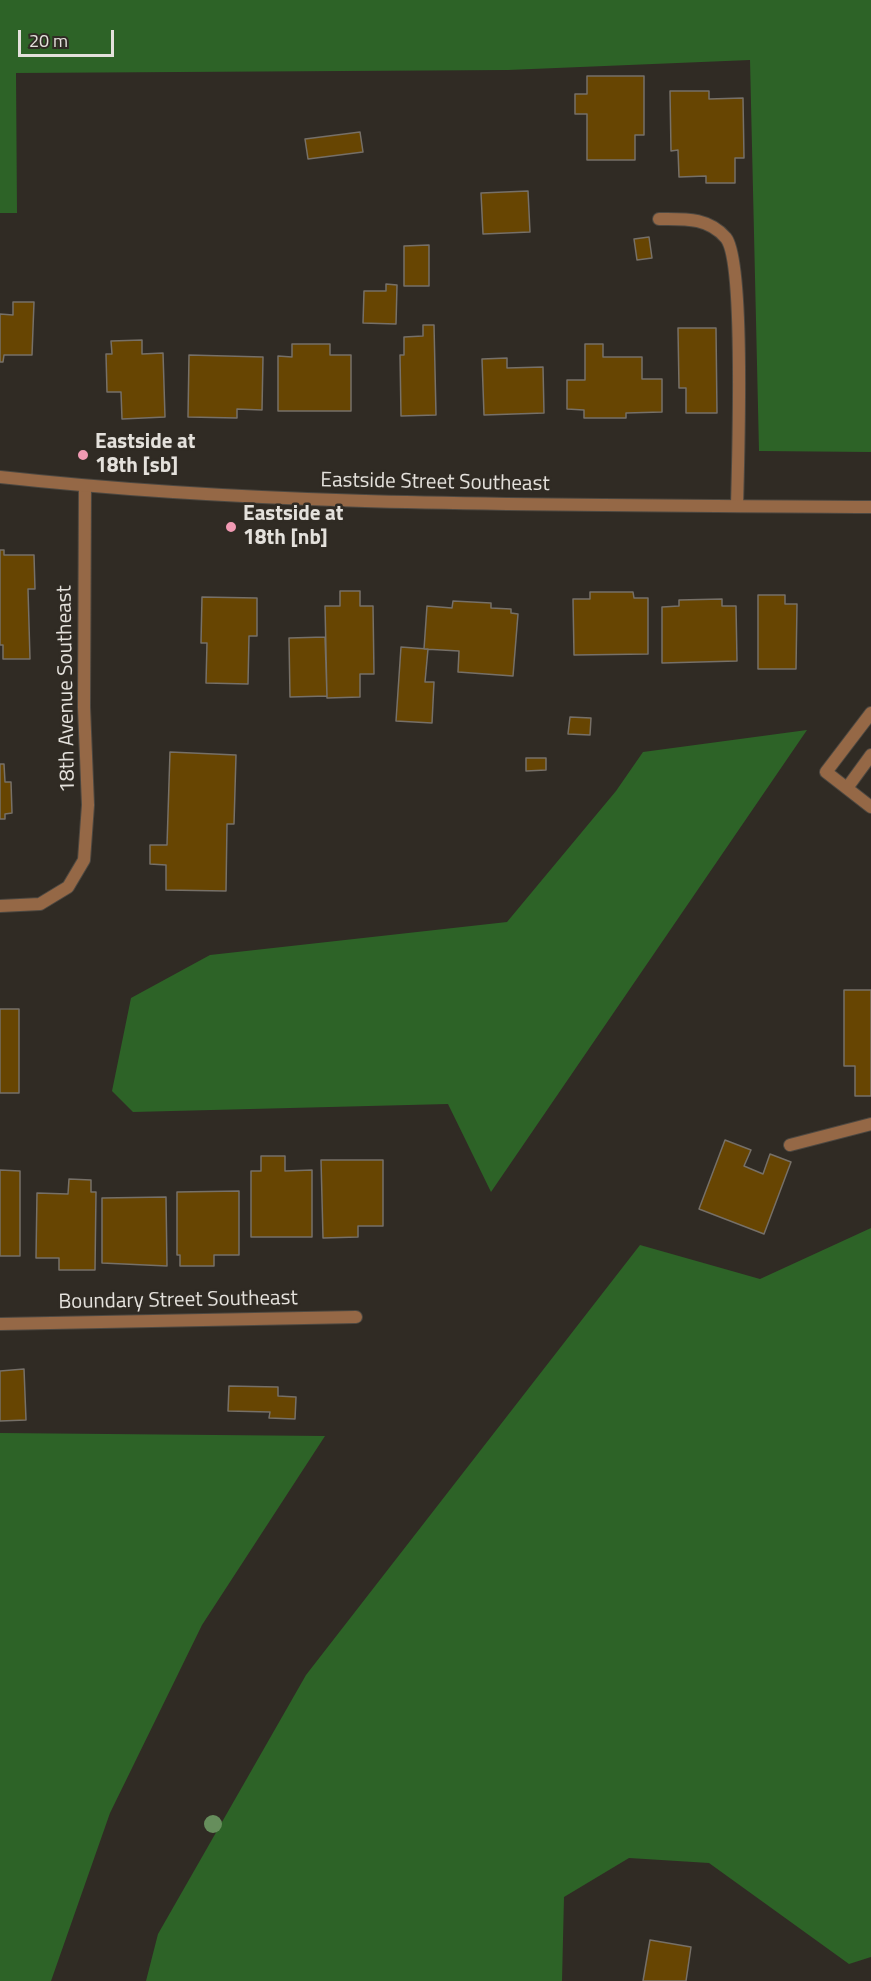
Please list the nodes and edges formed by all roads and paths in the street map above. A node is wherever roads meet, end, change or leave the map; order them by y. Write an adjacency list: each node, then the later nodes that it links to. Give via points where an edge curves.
1 (659, 219): 4 (street, via 694,219 716,227 733,252 738,324)
2 (0, 477): 3 (street, Eastside Street Southeast)
3 (86, 486): 4 (street, Eastside Street Southeast, via 309,501); 10 (street, 18th Avenue Southeast, via 84,707 88,805 84,860 69,887 40,904)
4 (737, 506): 5 (street, Eastside Street Southeast)
5 (871, 507)
6 (871, 713): 8 (street, via 826,772)
7 (871, 755): 8 (street)
8 (847, 788): 9 (street)
9 (871, 807)
10 (0, 906)
11 (871, 1124): 12 (street)
12 (790, 1145)
13 (356, 1317): 14 (street, Boundary Street Southeast)
14 (0, 1323)

